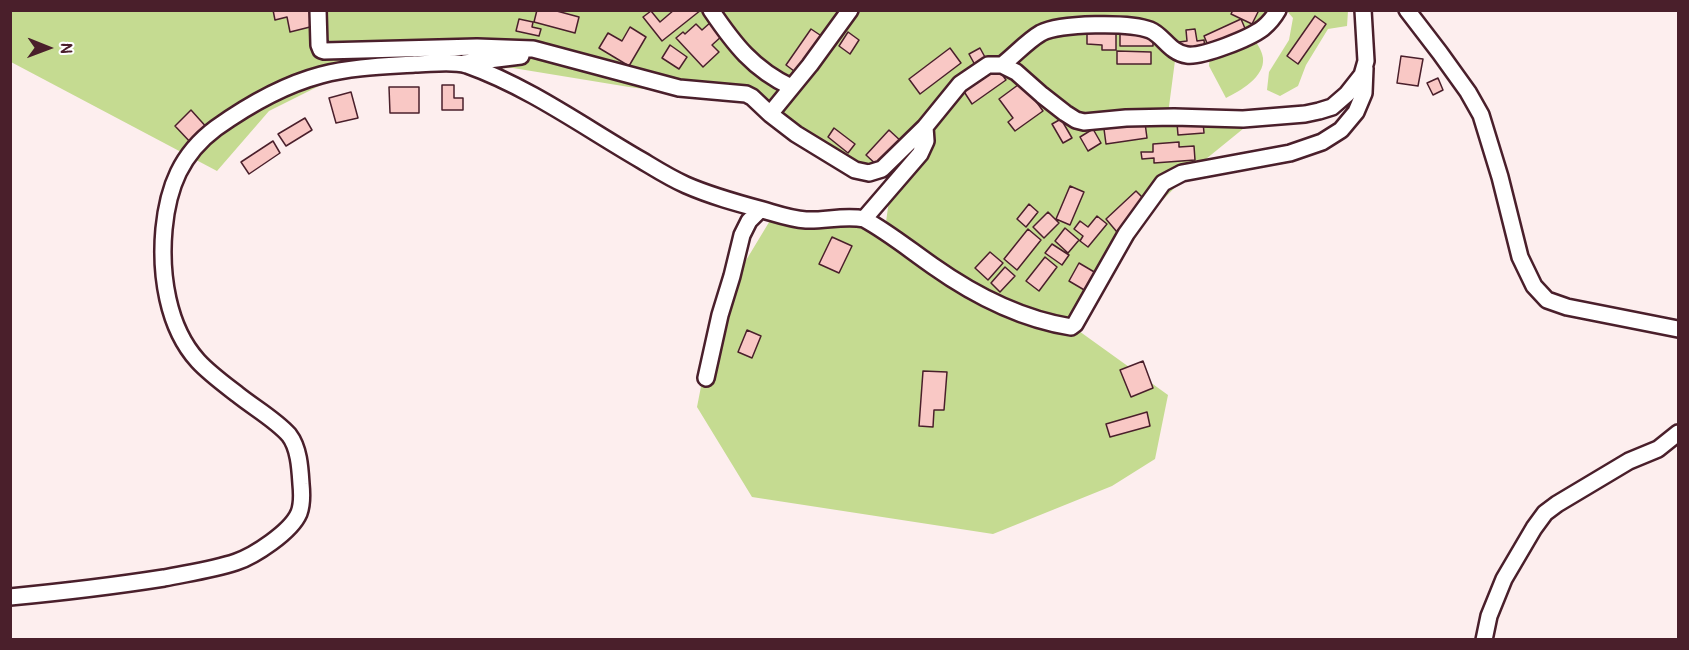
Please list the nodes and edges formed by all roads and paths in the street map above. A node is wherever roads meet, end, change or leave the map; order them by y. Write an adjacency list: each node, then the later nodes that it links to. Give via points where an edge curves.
1 (318, 10): 7 (lane, via 319,45 324,51 477,47)
2 (711, 10): 11 (lane, via 755,64)
3 (850, 10): 11 (lane)
4 (1278, 10): 9 (lane, via 1263,28 1252,34 1194,55 1175,51 1149,30 1119,25 1085,26 1044,32)
5 (1363, 10): 10 (lane)
6 (1407, 10): 16 (lane, via 1446,60 1480,115 1520,257 1534,286 1547,300 1567,307)
7 (546, 53): 8 (lane); 12 (lane, via 679,88 746,94)
8 (461, 63): 14 (lane, via 543,101 671,177); 19 (lane, via 345,70 287,87 213,130 191,151 176,175 162,243 167,301 180,335 198,361 292,440 297,451 302,503 289,528 240,561 208,570 114,586)
9 (1002, 65): 10 (lane, via 1065,113 1084,122 1305,114 1336,103); 13 (lane, via 985,66 960,84)
10 (1365, 68): 15 (lane, via 1364,93 1356,112 1341,130 1322,142 1290,153 1182,173 1163,183 1126,234 1073,327 1033,318 981,296)
11 (791, 87): 12 (lane)
12 (770, 114): 13 (lane, via 855,170 869,173 882,169)
13 (925, 128): 15 (lane, via 926,141 920,154)
14 (760, 210): 15 (lane, via 797,219); 17 (lane, via 742,235)
15 (864, 219)
16 (1678, 329)
17 (706, 378)
18 (1678, 433): 20 (lane, via 1658,449 1629,461 1545,513 1504,579)
19 (10, 597)
20 (1484, 639)

